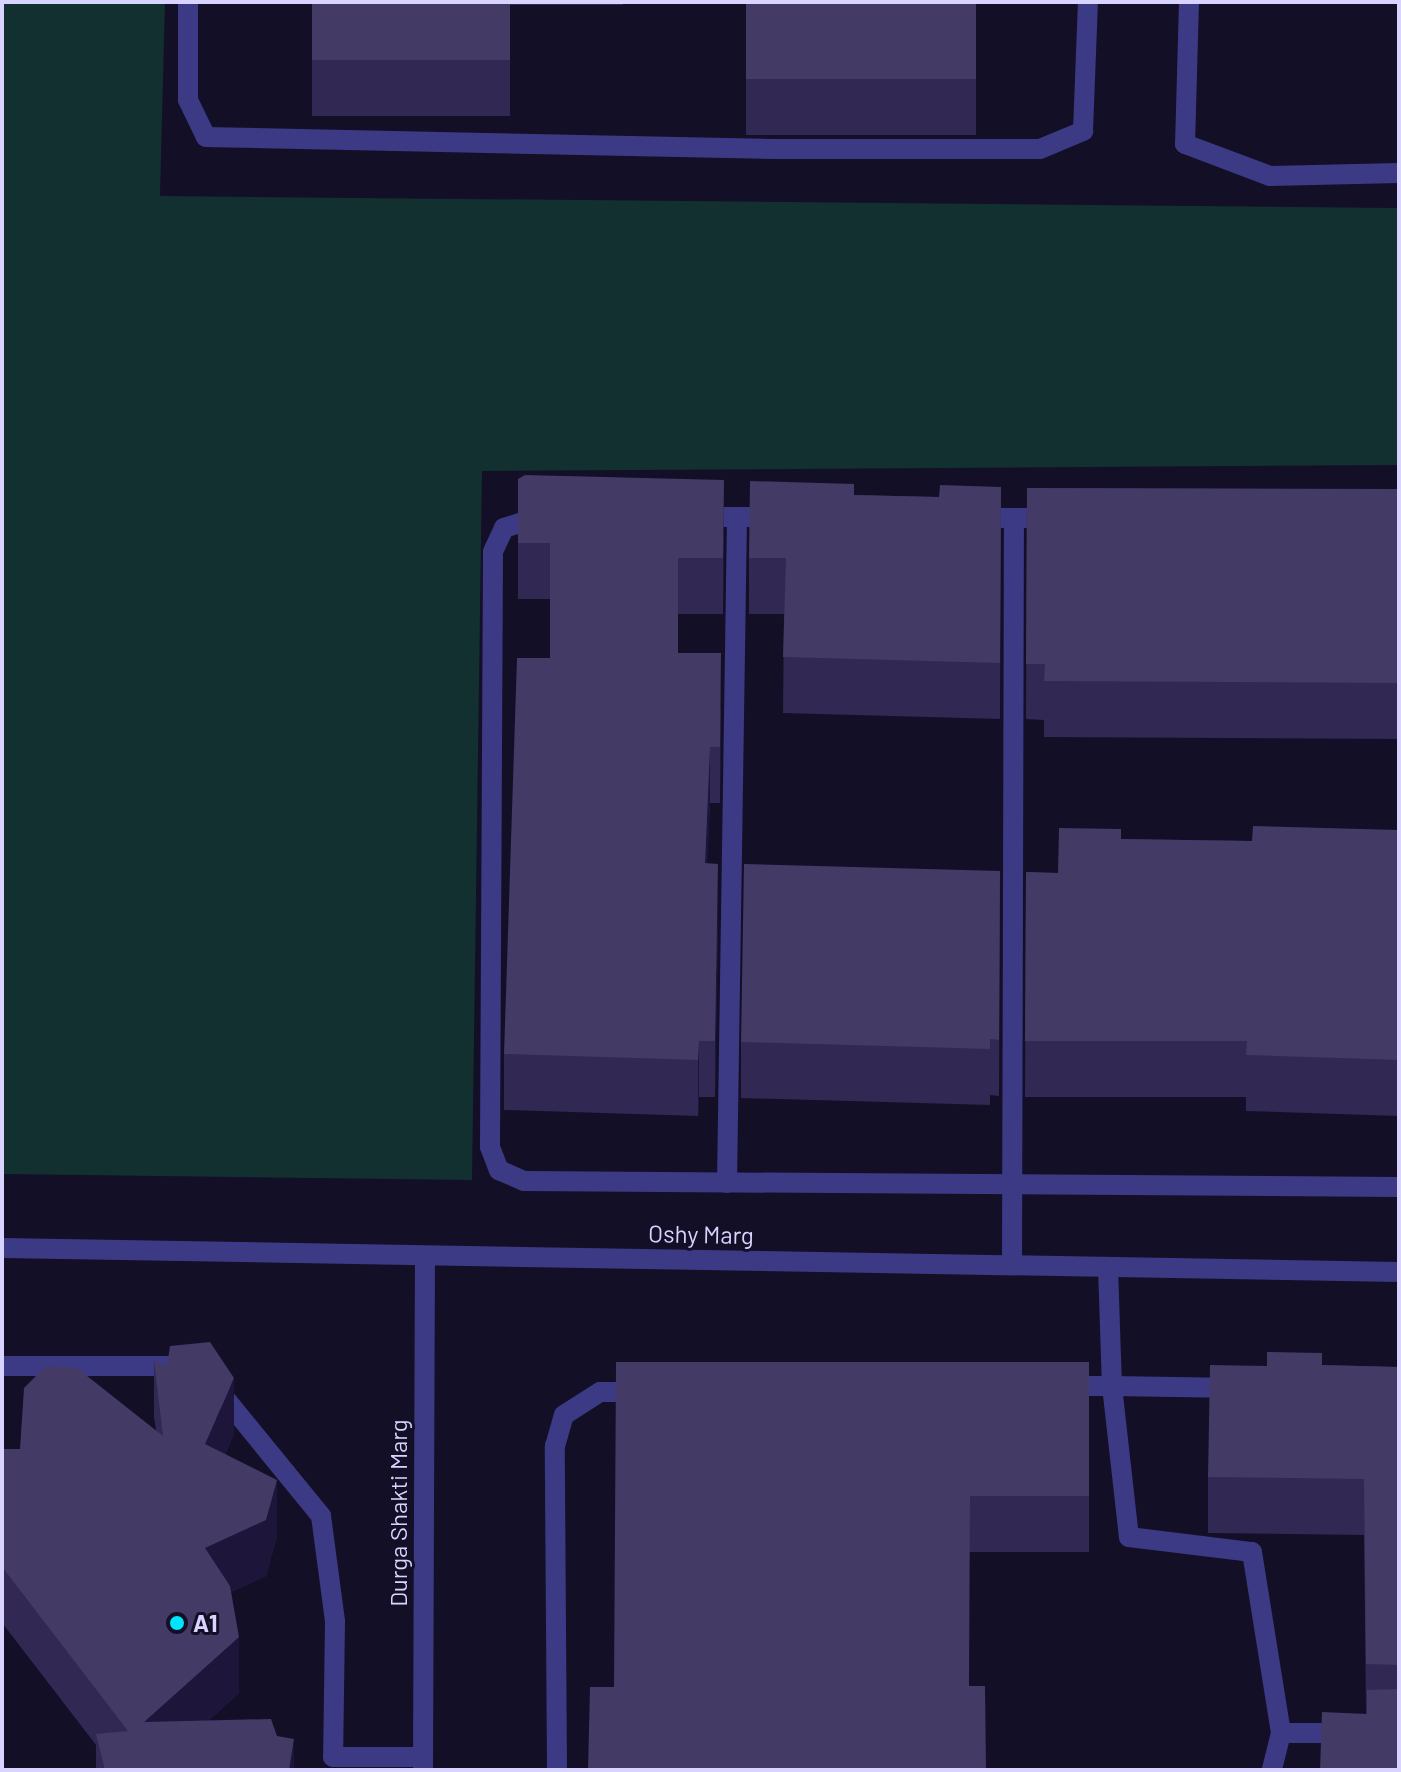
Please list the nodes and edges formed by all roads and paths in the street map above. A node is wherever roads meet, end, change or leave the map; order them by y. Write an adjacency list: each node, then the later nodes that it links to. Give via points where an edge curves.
1 (188, 2): 2 (street, via 188,100 206,137 775,149 1040,149 1083,131)
2 (1088, 2)
3 (1189, 2): 4 (street, via 1185,144 1270,176)
4 (1399, 173)
5 (570, 516): 12 (street, via 525,516 504,528 493,552 490,1147 499,1170 524,1181)
6 (676, 517): 7 (street)
7 (737, 517): 8 (street); 12 (street)
8 (798, 517)
9 (952, 518): 10 (street)
10 (1014, 518): 11 (street); 13 (street)
11 (1076, 518)
12 (727, 1183): 13 (street)
13 (1012, 1186): 14 (street); 17 (street)
14 (1399, 1187)
15 (2, 1248): 16 (street, Oshy Marg)
16 (425, 1256): 17 (street, Oshy Marg); 28 (street, Durga Shakti Marg)
17 (1012, 1265): 18 (street, Oshy Marg)
18 (1108, 1267): 19 (street, Oshy Marg); 21 (street)
19 (1399, 1272)
20 (2, 1366): 27 (street, via 184,1366 219,1388 271,1448 321,1516 335,1621)
21 (1112, 1386): 22 (street); 23 (street); 25 (street, via 1129,1537 1252,1552)
22 (1035, 1387)
23 (1256, 1389)
24 (662, 1391): 29 (street, via 600,1392 564,1415 555,1446)
25 (1281, 1733): 26 (street); 30 (street)
26 (1399, 1733)
27 (333, 1763): 28 (street)
28 (423, 1763)
29 (557, 1770)
30 (1272, 1770)

